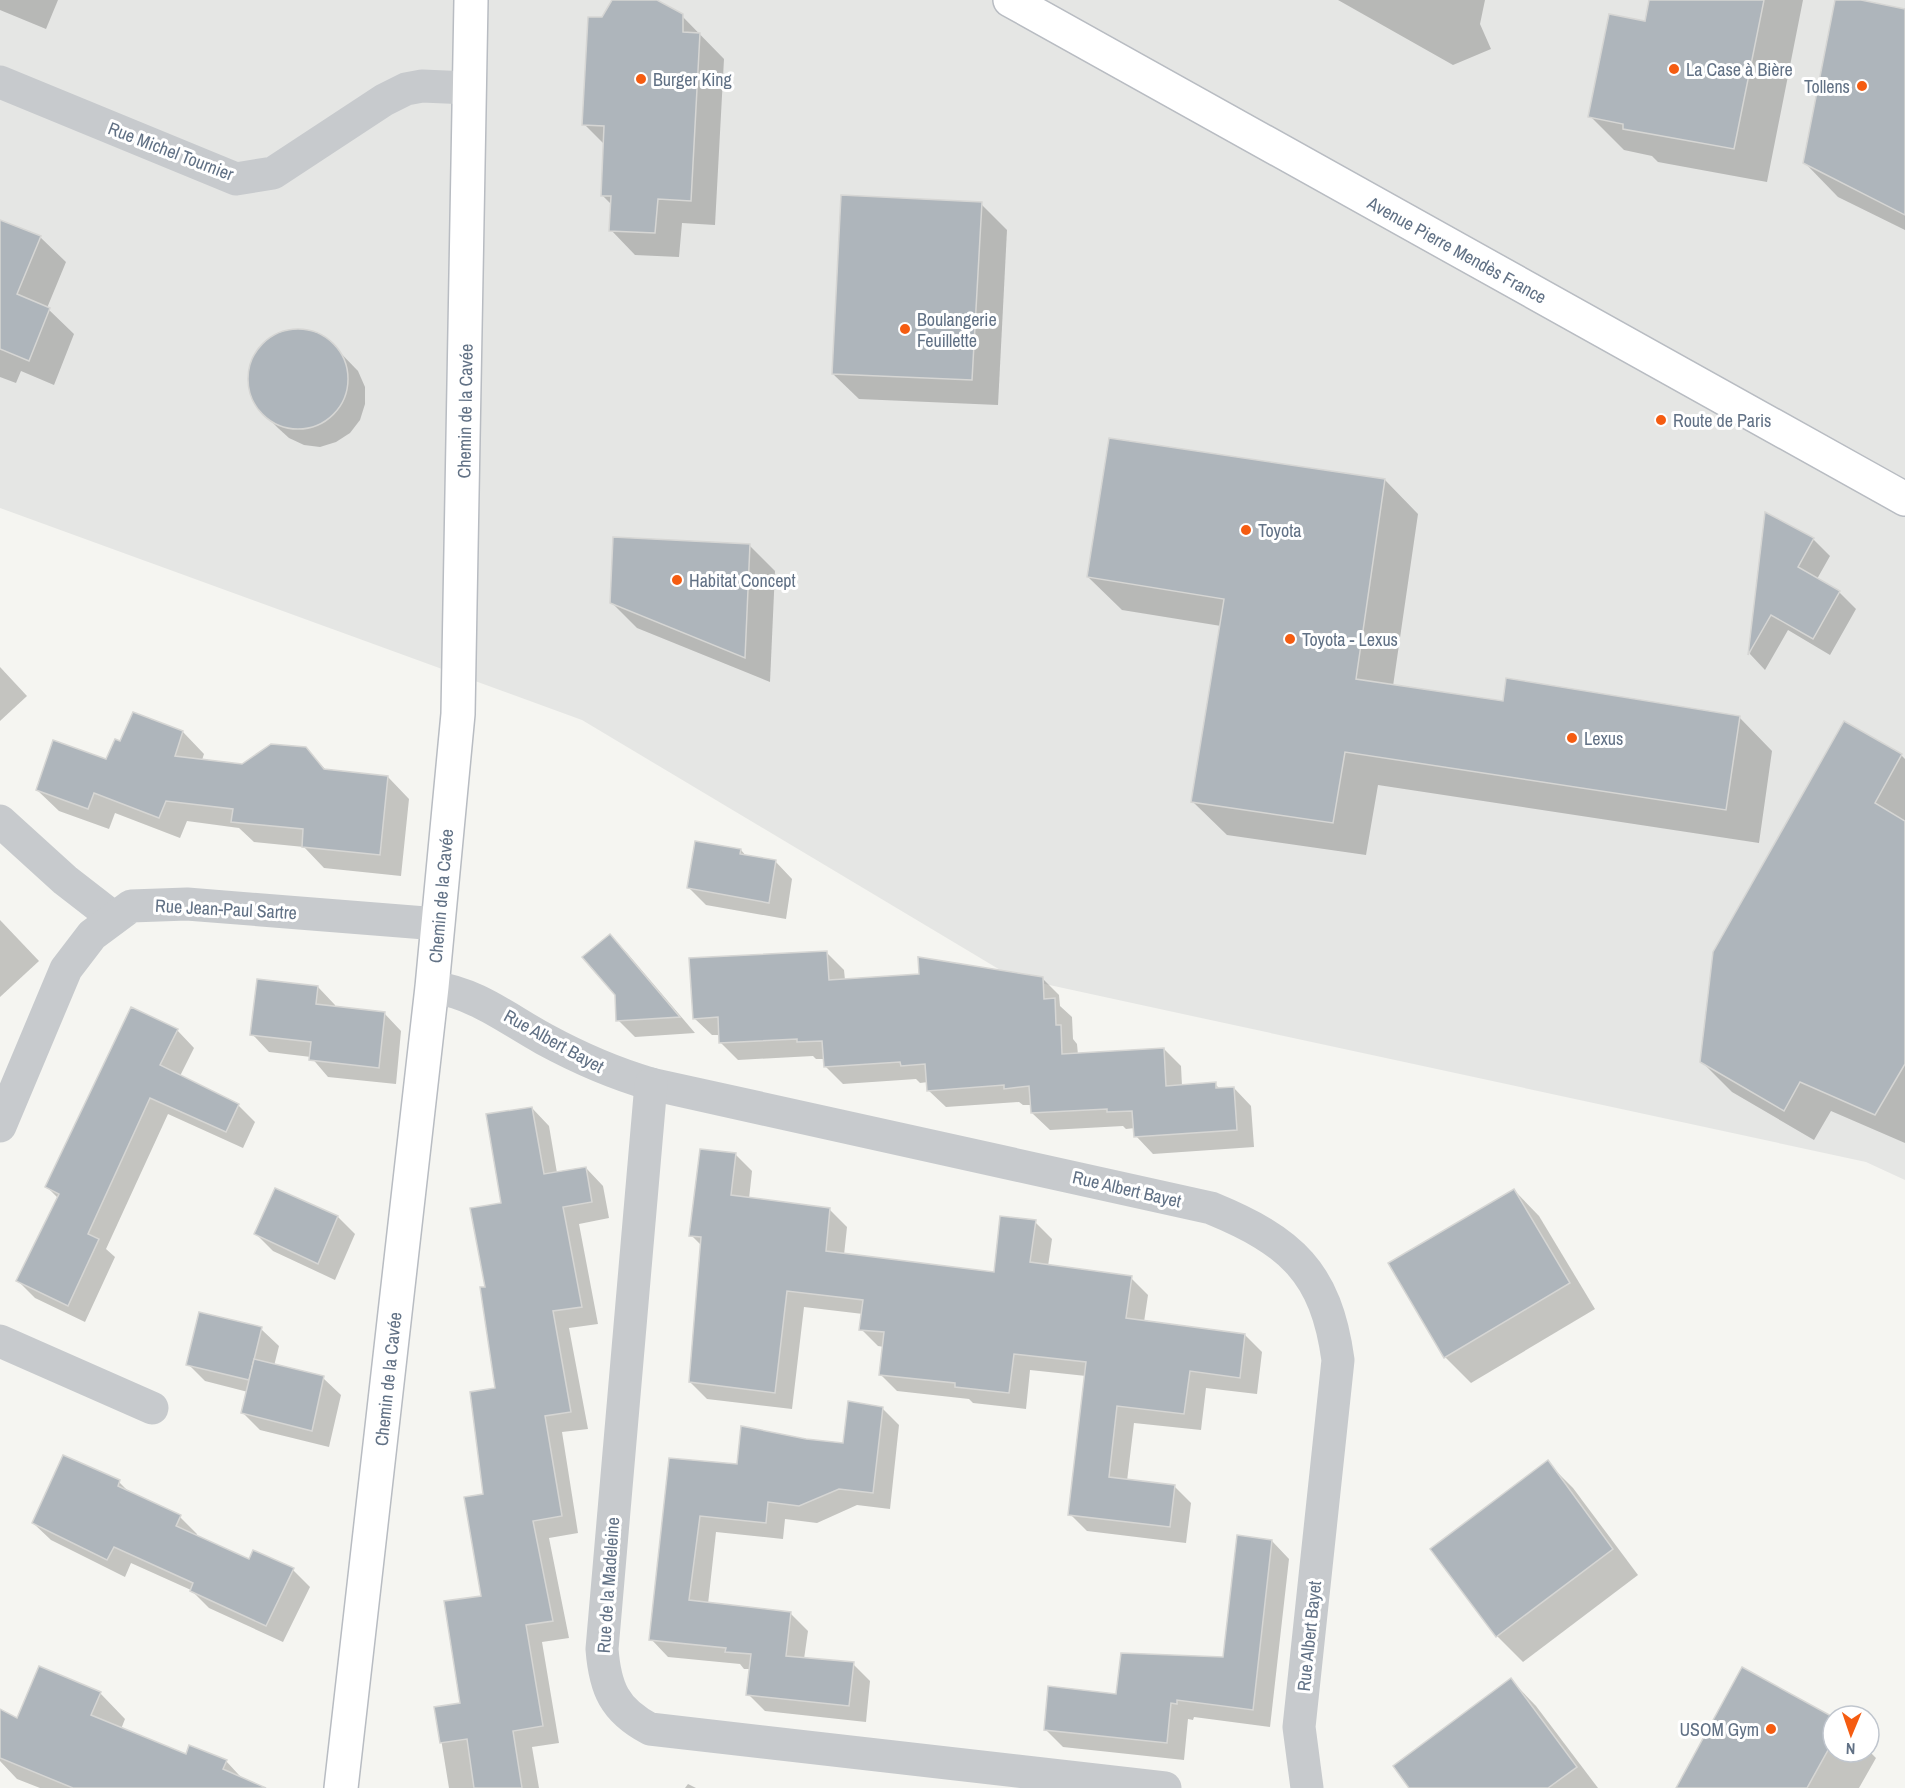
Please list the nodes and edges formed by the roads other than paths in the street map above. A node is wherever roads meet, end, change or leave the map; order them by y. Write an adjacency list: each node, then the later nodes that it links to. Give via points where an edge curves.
1 (471, 0): 4 (street, Chemin de la Cavée)
2 (1010, 0): 5 (street, Avenue Pierre Mendès France)
3 (0, 82): 4 (street, Rue Michel Tournier, via 236,178 273,173 406,89)
4 (469, 88): 8 (street, Chemin de la Cavée, via 458,702)
5 (1905, 499)
6 (0, 821): 7 (street)
7 (114, 918): 8 (street, Rue Jean-Paul Sartre, via 131,906 187,904); 11 (street, Rue Jean-Paul Sartre, via 92,935 66,969)
8 (438, 924): 9 (street, Chemin de la Cavée)
9 (432, 987): 10 (street, Rue Albert Bayet, via 481,1001 580,1058 612,1073); 14 (street, Chemin de la Cavée)
10 (651, 1084): 15 (street, Rue de la Madeleine, via 602,1649 604,1678 616,1701 635,1721 650,1729); 16 (street, Rue Albert Bayet, via 1211,1208 1276,1239 1303,1265 1333,1324 1338,1360 1299,1727)
11 (0, 1126)
12 (0, 1341): 13 (street)
13 (152, 1408)
14 (341, 1788)
15 (1165, 1788)
16 (1307, 1788)

